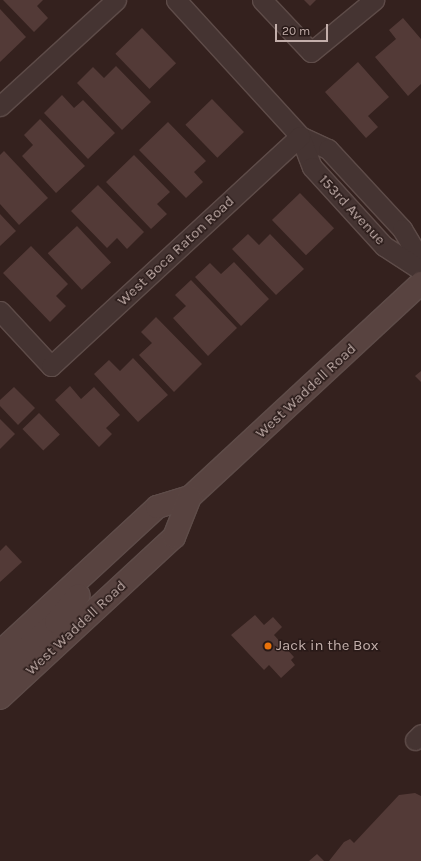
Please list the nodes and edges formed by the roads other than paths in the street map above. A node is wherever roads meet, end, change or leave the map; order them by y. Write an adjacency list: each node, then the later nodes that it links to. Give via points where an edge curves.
1 (116, 0): 5 (street)
2 (176, 0): 6 (street, 153rd Avenue)
3 (262, 0): 4 (street, via 311,52)
4 (374, 0)
5 (0, 106)
6 (300, 136): 7 (street, 153rd Avenue, via 328,149 402,229); 8 (street, 153rd Avenue, via 317,173 384,246); 10 (street, West Boca Raton Road, via 51,366)
7 (421, 261)
8 (421, 270)
9 (421, 284): 11 (main road, West Waddell Road)
10 (0, 311)
11 (190, 498): 12 (main road, West Waddell Road, via 157,507); 15 (main road, West Waddell Road, via 174,537)
12 (84, 575): 13 (main road, West Waddell Road); 14 (main road, via 79,595 71,607)
13 (0, 652)
14 (0, 673)
15 (0, 698)

